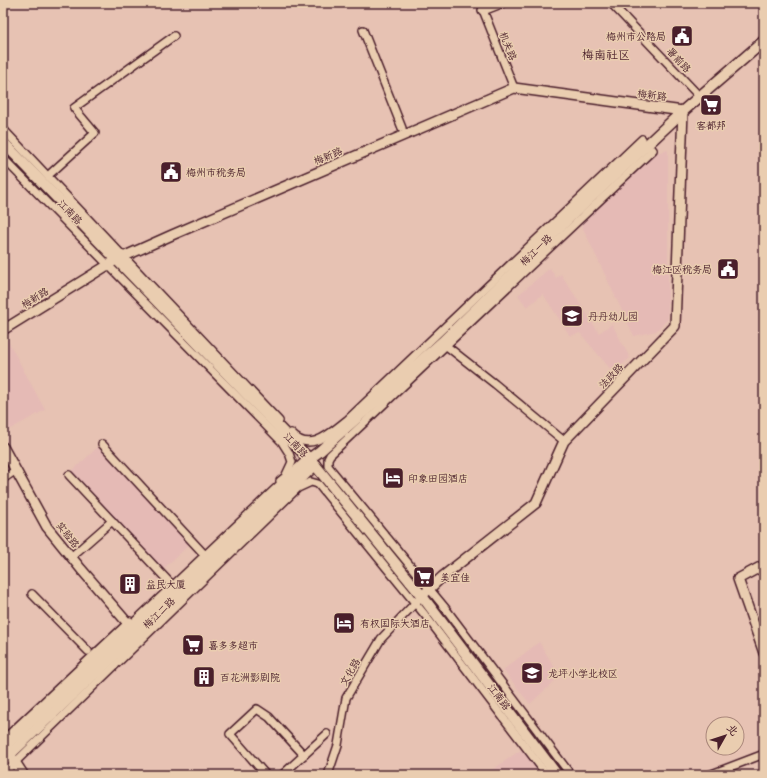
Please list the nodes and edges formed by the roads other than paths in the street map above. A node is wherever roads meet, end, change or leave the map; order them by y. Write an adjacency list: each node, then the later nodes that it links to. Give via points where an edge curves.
1 (501, 3): 3 (street)
2 (611, 3): 8 (street, 署前路)
3 (483, 10): 7 (street, 机关路)
4 (363, 30): 10 (street)
5 (174, 36): 16 (street, via 74,108 95,133)
6 (764, 41): 8 (main road, 梅江一路)
7 (514, 88): 9 (street, 梅新路); 17 (street, 梅新路)
8 (699, 96): 9 (main road, 梅江一路)
9 (683, 111): 19 (main road, 梅江一路, via 568,219); 20 (street, 法政路, via 675,326)
10 (402, 128)
11 (3, 129): 12 (street, via 296,438 306,442 323,439 347,420)
12 (642, 139)
13 (3, 142): 17 (main road, 江南路)
14 (653, 150): 19 (street)
15 (3, 158): 38 (street, via 282,442 292,462 285,477)
16 (51, 173)
17 (116, 260): 18 (street, 梅新路); 23 (main road, 江南路)
18 (3, 330)
19 (444, 344): 20 (street); 23 (main road, 梅江一路, via 320,451); 33 (street, via 330,455 327,463)
20 (564, 441): 33 (street, 法政路, via 536,503 442,577)
21 (102, 444): 28 (street)
22 (3, 447): 24 (street, 实验路)
23 (312, 462): 33 (main road, 江南路); 34 (main road, 梅江二路); 41 (main road, 梅江二路)
24 (16, 470): 26 (street); 29 (street, 实验路, via 47,527)
25 (69, 475): 27 (street)
26 (3, 479)
27 (112, 521): 29 (street); 31 (street)
28 (204, 554)
29 (71, 557): 34 (street, 实验路)
30 (764, 565): 36 (street, via 738,579)
31 (172, 584)
32 (32, 594): 35 (street)
33 (422, 596): 41 (street, via 318,484 311,482 298,488); 46 (street, 文化路, via 381,639 346,698 338,745); 47 (street); 48 (main road, 江南路); 49 (street, via 446,609)
34 (131, 627): 41 (main road, 梅江二路)
35 (88, 651)
36 (764, 653)
37 (327, 734): 40 (street)
38 (3, 740)
39 (764, 754): 50 (street)
40 (304, 755): 44 (street, via 269,717 257,709 230,734); 45 (street)
41 (8, 757): 42 (street); 43 (main road)
42 (3, 774)
43 (23, 775)
44 (266, 775)
45 (282, 775)
46 (328, 775)
47 (547, 775)
48 (557, 775)
49 (571, 775)
50 (709, 775)

